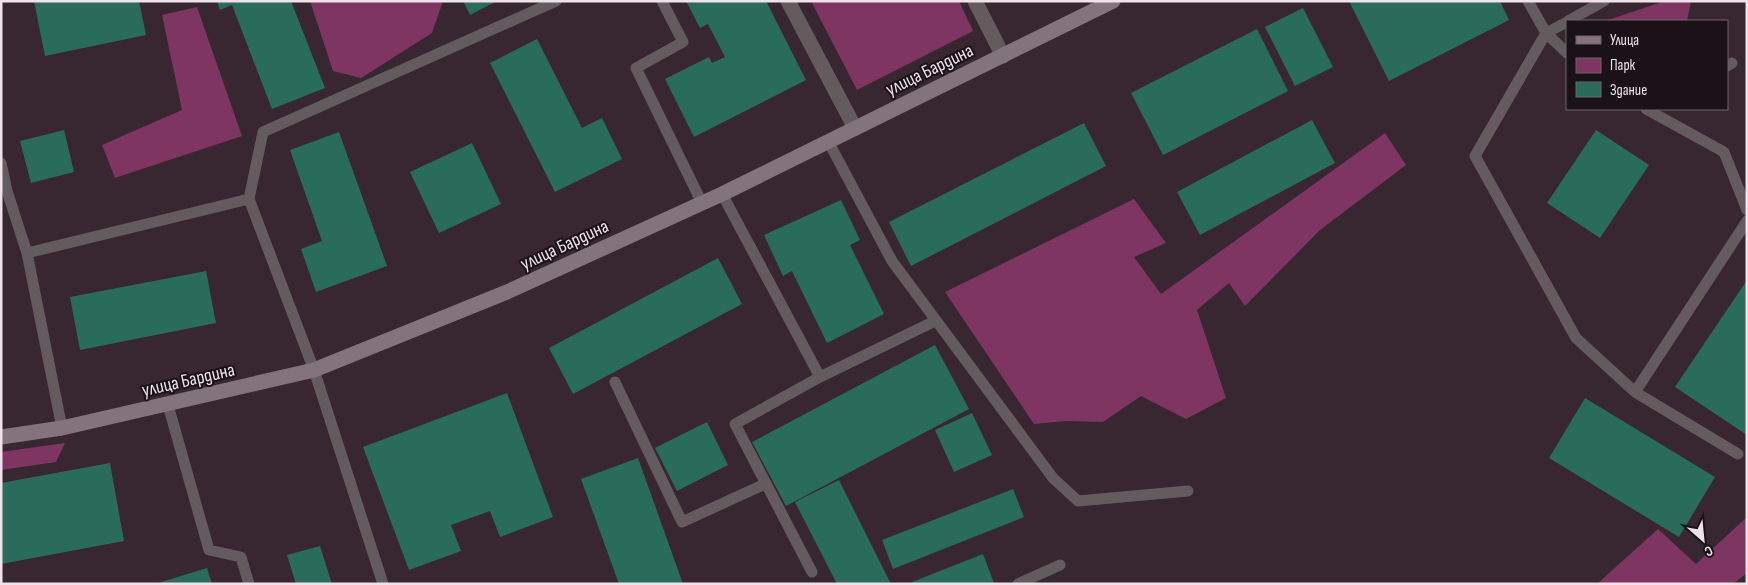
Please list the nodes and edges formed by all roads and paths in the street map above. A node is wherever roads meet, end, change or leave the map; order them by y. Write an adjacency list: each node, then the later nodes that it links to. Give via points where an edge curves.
1 (556, 1): 19 (lane, via 263,132)
2 (662, 1): 20 (lane, via 683,42 636,68)
3 (788, 1): 14 (street)
4 (976, 1): 12 (street)
5 (1113, 1): 12 (street, улица Бардина)
6 (1528, 1): 10 (lane)
7 (1604, 1): 8 (lane)
8 (1571, 20)
9 (1566, 23): 10 (lane)
10 (1546, 33): 11 (lane); 28 (lane, via 1475,156 1576,338)
11 (1566, 53)
12 (1003, 56): 14 (street, улица Бардина)
13 (1648, 110): 21 (lane, via 1724,152)
14 (855, 128): 15 (street, улица Бардина)
15 (828, 141): 18 (street, улица Бардина); 24 (lane, via 892,262)
16 (1, 163): 17 (lane)
17 (4, 191): 23 (lane)
18 (722, 194): 20 (street, улица Бардина); 26 (lane)
19 (249, 199): 23 (lane); 25 (lane)
20 (702, 202): 25 (street, улица Бардина, via 507,292)
21 (1747, 210)
22 (1747, 221): 28 (lane)
23 (27, 253): 30 (lane)
24 (936, 321): 26 (lane); 34 (lane, via 1053,478 1078,501)
25 (314, 370): 29 (street, улица Бардина); 38 (lane)
26 (820, 377): 33 (lane, via 735,424)
27 (615, 382): 33 (lane, via 682,522)
28 (1635, 392): 32 (lane)
29 (168, 405): 30 (street, улица Бардина); 37 (lane, via 209,550 241,557)
30 (62, 428): 31 (street, улица Бардина)
31 (1, 437)
32 (1738, 454)
33 (765, 484): 36 (lane)
34 (1188, 491)
35 (1060, 565): 39 (lane)
36 (812, 572)
37 (249, 584)
38 (383, 584)
39 (1018, 584)

